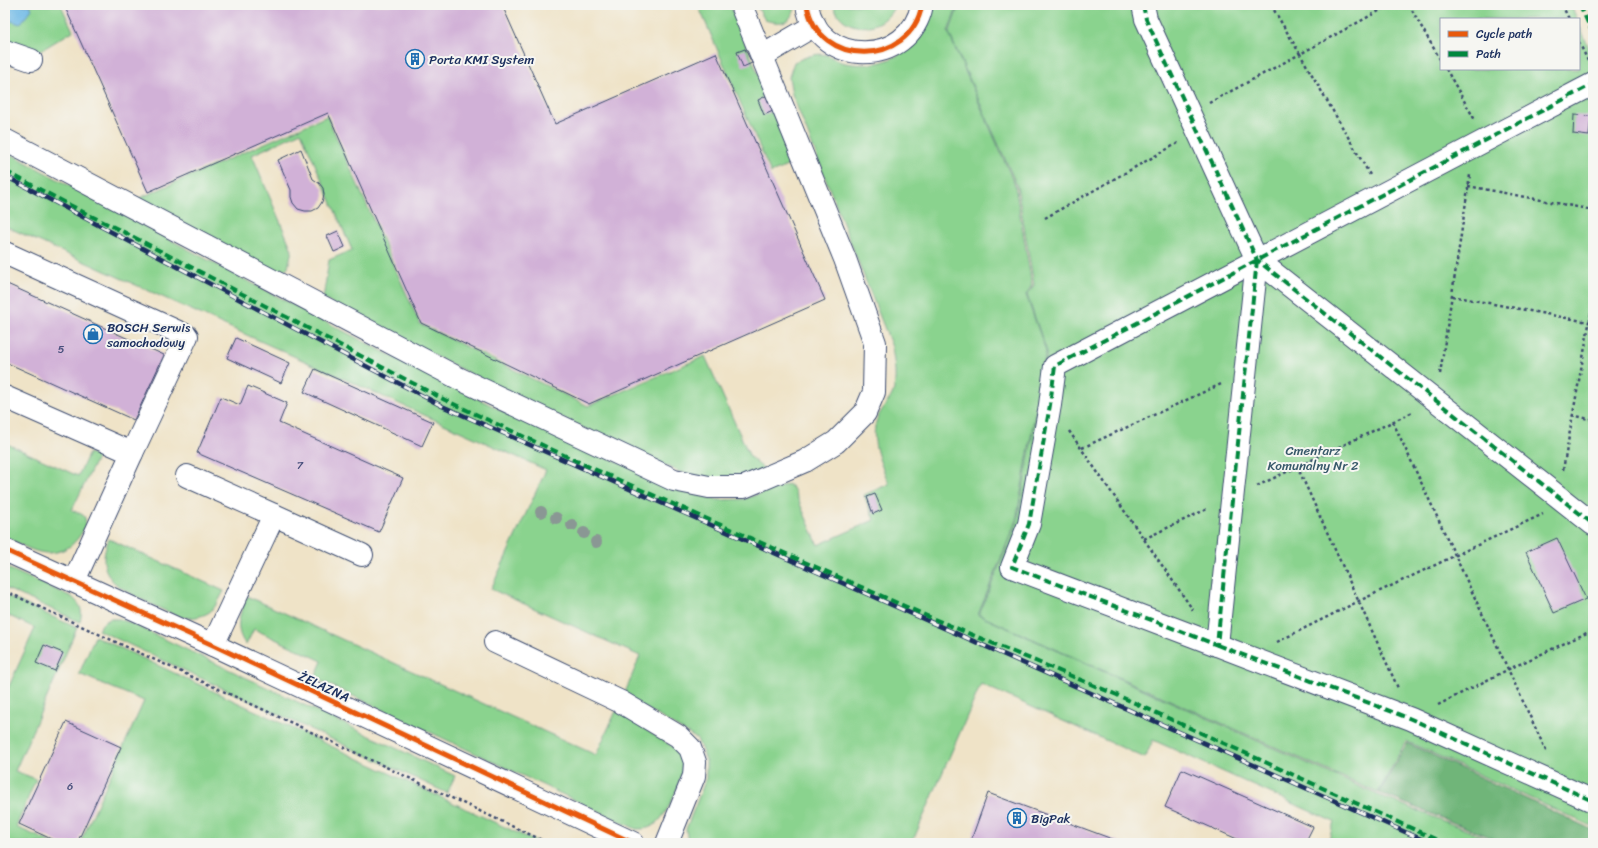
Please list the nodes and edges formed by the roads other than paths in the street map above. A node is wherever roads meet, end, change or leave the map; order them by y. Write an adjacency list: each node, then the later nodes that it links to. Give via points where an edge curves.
1 (741, 5): 7 (street)
2 (807, 5): 5 (street)
3 (922, 5): 5 (street, via 920,15 909,33 894,46 874,52 853,52 834,45 818,32)
4 (1143, 5): 12 (street, via 1146,19)
5 (815, 25): 7 (street)
6 (5, 51): 8 (street)
7 (762, 56): 10 (street, via 845,258 876,342 874,392 865,413 836,442 805,461 744,487 709,487 674,480 458,378)
8 (31, 60)
9 (1592, 75): 12 (street, via 1480,143)
10 (5, 140)
11 (5, 253): 14 (street, via 187,336)
12 (1257, 260): 17 (street); 23 (street); 23 (street, via 1055,366 1029,524 1012,567)
13 (5, 397): 14 (street)
14 (132, 454): 20 (street)
15 (187, 476): 16 (street)
16 (274, 515): 19 (street); 22 (street)
17 (1593, 524)
18 (5, 550): 20 (street, ŻELAZNA)
19 (362, 555)
20 (74, 581): 22 (street, ŻELAZNA)
21 (495, 642): 26 (street, via 621,702 678,736 690,748 695,762 694,776)
22 (212, 645): 25 (street, ŻELAZNA)
23 (1217, 645): 24 (street, via 1411,718)
24 (1593, 801)
25 (633, 843)
26 (667, 843)

